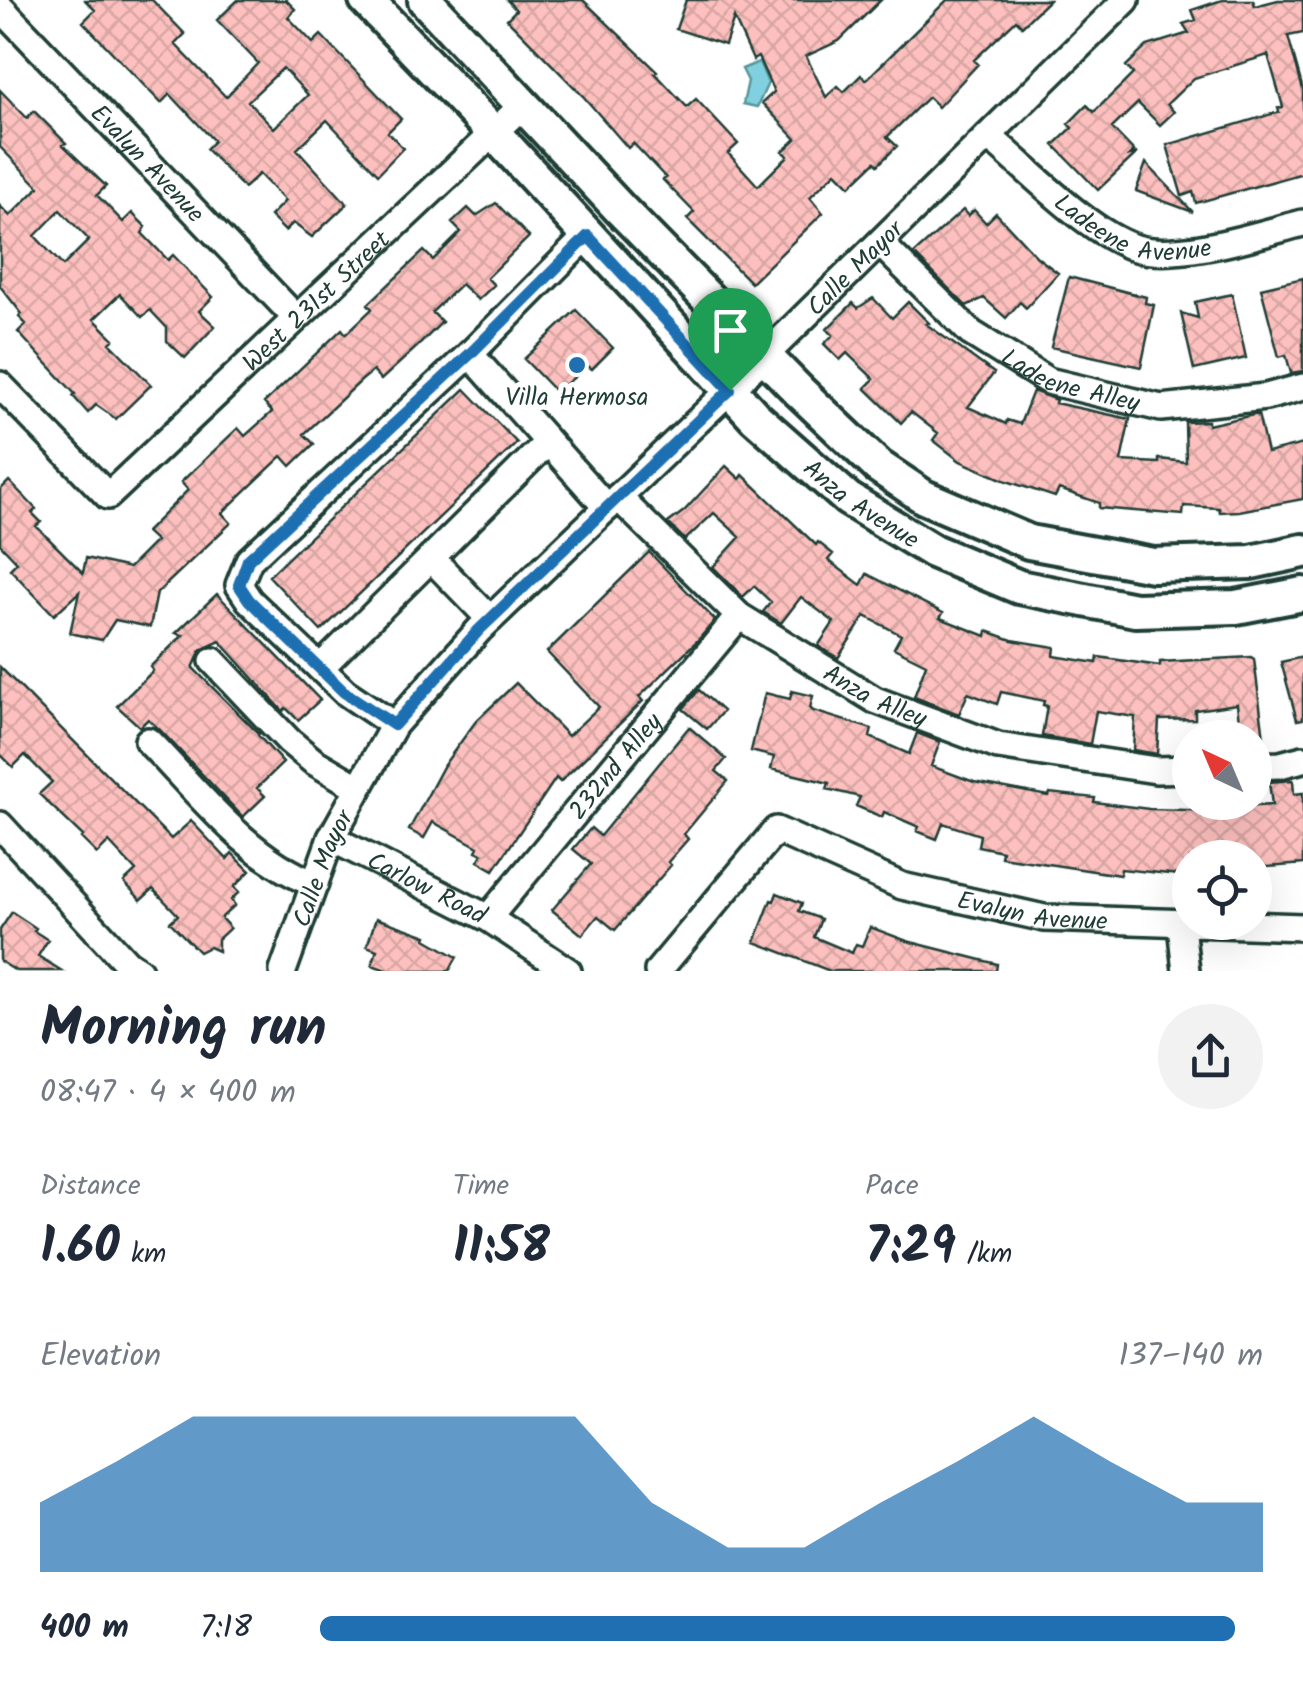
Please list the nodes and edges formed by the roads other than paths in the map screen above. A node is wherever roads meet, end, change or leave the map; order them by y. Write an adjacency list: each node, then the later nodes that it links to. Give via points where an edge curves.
1 (366, 0): 6 (main road, Anza Avenue)
2 (426, 0): 5 (main road, Anza Avenue)
3 (1126, 0): 7 (street, Calle Mayor)
4 (0, 7): 11 (street, Evalyn Avenue)
5 (524, 104): 6 (street, West 231st Street); 13 (main road, Anza Avenue)
6 (494, 132): 9 (main road, Anza Avenue); 11 (street, West 231st Street)
7 (988, 136): 8 (street, Ladeene Avenue, via 1097,228 1138,248 1190,250); 10 (street, Calle Mayor)
8 (1303, 223)
9 (588, 236): 12 (street); 16 (main road, Anza Avenue)
10 (880, 243): 13 (street, Calle Mayor); 15 (street, Ladeene Alley, via 971,333 1048,382 1160,408)
11 (296, 318): 14 (street, West 231st Street, via 108,496)
12 (470, 354): 17 (street, Anza Alley); 25 (street, via 248,560 239,585)
13 (765, 356): 16 (street, Calle Mayor); 19 (main road, Anza Avenue, via 878,466 924,498 1029,542 1153,565 1251,562)
14 (0, 385)
15 (1303, 387)
16 (730, 390): 18 (street, Calle Mayor); 21 (main road, Anza Avenue, via 848,499 933,551 1019,587 1135,610 1236,607)
17 (548, 442): 18 (street, Anza Alley); 20 (street)
18 (612, 502): 22 (street, Anza Alley); 23 (street, Calle Mayor)
19 (1303, 551)
20 (432, 558): 23 (street); 25 (street)
21 (1303, 594)
22 (739, 616): 30 (street, Anza Alley, via 876,700 998,746); 35 (street, 232nd Alley)
23 (490, 619): 26 (street, Calle Mayor)
24 (212, 661): 31 (street, via 289,741)
25 (320, 668): 26 (street)
26 (394, 725): 31 (street, Calle Mayor)
27 (148, 741): 34 (street, via 256,850)
28 (1303, 759): 29 (street)
29 (1272, 765)
30 (1172, 770)
31 (359, 788): 33 (street, Calle Mayor)
32 (0, 825): 40 (street)
33 (331, 838): 34 (street, Calle Mayor); 35 (street, Carlow Road)
34 (315, 884): 41 (street, Calle Mayor)
35 (488, 918): 42 (street, Carlow Road)
36 (1172, 925): 43 (street, Evalyn Avenue, via 1044,918 902,886 776,830)
37 (1272, 926): 38 (street, Evalyn Avenue)
38 (1303, 927)
39 (1183, 940): 44 (street)
40 (129, 968)
41 (283, 971)
42 (568, 971)
43 (658, 971)
44 (1186, 971)

